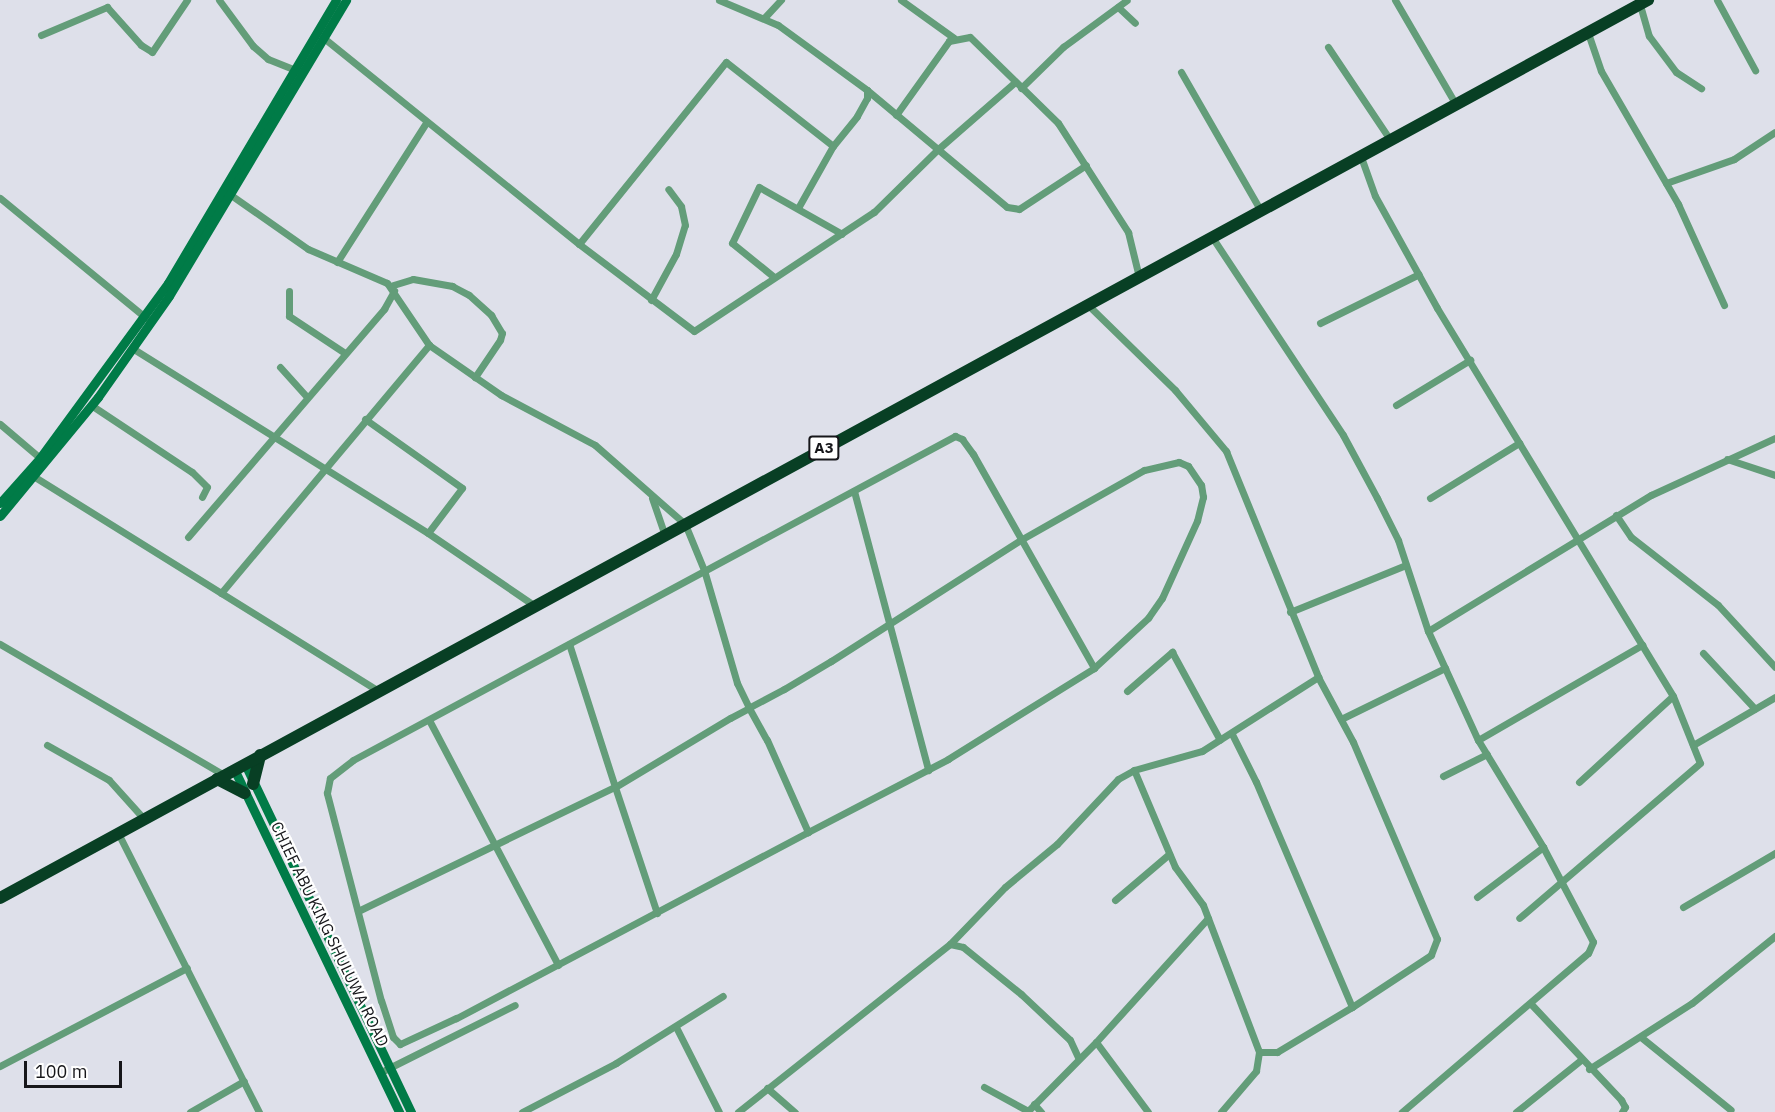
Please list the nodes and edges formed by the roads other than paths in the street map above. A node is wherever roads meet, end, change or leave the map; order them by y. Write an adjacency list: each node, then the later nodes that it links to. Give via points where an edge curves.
1 (187, 0): 16 (street, via 152,52 107,7)
2 (219, 0): 21 (street, via 248,40 268,59)
3 (336, 0): 21 (main road)
4 (346, 0): 18 (main road)
5 (718, 0): 13 (street)
6 (782, 0): 13 (street)
7 (901, 0): 17 (street)
8 (1127, 0): 12 (street)
9 (1395, 0): 26 (street)
10 (1717, 0): 20 (street)
11 (1641, 2): 15 (highway, A3); 24 (street, via 1649,36 1676,72)
12 (1118, 7): 14 (street); 23 (street)
13 (764, 18): 25 (street)
14 (1135, 23)
15 (1588, 33): 26 (highway, A3); 35 (street, via 1601,71)
16 (41, 35)
17 (954, 38): 23 (street, via 970,37); 27 (street)
18 (325, 39): 28 (street); 37 (main road)
19 (1329, 47): 30 (street)
20 (1755, 70)
21 (297, 71): 55 (main road)
22 (1180, 72): 40 (street)
23 (1018, 85): 32 (street); 34 (street, via 1058,123)
24 (1701, 88)
25 (869, 95): 27 (street); 31 (street)
26 (1456, 105): 30 (highway, A3)
27 (896, 115): 32 (street)
28 (426, 123): 43 (street); 44 (street)
29 (1775, 132): 35 (street, via 1734,159)
30 (1391, 141): 33 (highway, A3)
31 (833, 146): 39 (street); 43 (street, via 726,62)
32 (937, 150): 34 (street, via 989,194 1015,210); 41 (street, via 897,192)
33 (1361, 157): 40 (highway, A3); 45 (street, via 1375,196)
34 (1086, 165): 47 (street, via 1128,232)
35 (1666, 183): 54 (street, via 1695,237)
36 (668, 189): 50 (street, via 678,201 685,225 676,254)
37 (231, 195): 44 (street, via 288,236); 55 (main road)
38 (0, 198): 55 (street)
39 (798, 208): 41 (street); 46 (street, via 761,186 734,237 734,246)
40 (1261, 211): 42 (highway, A3)
41 (843, 234): 46 (street)
42 (1212, 237): 47 (highway, A3); 89 (street, via 1343,435 1398,540)
43 (579, 244): 50 (street)
44 (337, 262): 48 (street)
45 (1419, 274): 56 (street); 60 (street)
46 (774, 277): 50 (street, via 692,331)
47 (1139, 277): 53 (highway, A3)
48 (392, 288): 51 (street); 52 (street); 62 (street, via 413,279 452,286 491,315 501,333 500,340)
49 (289, 291): 59 (street, via 289,316)
50 (651, 300)
51 (389, 302): 52 (street); 59 (street)
52 (401, 302): 57 (street)
53 (1088, 305): 83 (highway, A3); 93 (street, via 1175,390 1226,451)
54 (1724, 305)
55 (147, 319): 58 (main road); 71 (main road)
56 (1320, 323)
57 (429, 345): 62 (street); 66 (street)
58 (132, 348): 64 (main road); 68 (street)
59 (345, 353): 63 (street)
60 (1470, 360): 65 (street); 70 (street)
61 (280, 367): 63 (street)
62 (475, 377): 77 (street, via 556,427 596,445)
63 (307, 397): 68 (street)
64 (91, 405): 75 (main road); 78 (street, via 192,472 207,487)
65 (1396, 405)
66 (365, 419): 73 (street); 84 (street, via 462,488)
67 (0, 424): 71 (street)
68 (273, 438): 73 (street); 86 (street)
69 (1775, 438): 72 (street)
70 (1519, 443): 79 (street); 87 (street)
71 (40, 458): 75 (main road)
72 (1727, 459): 74 (street); 81 (street)
73 (323, 470): 84 (street); 91 (street)
74 (1775, 475)
75 (31, 476): 80 (main road); 82 (main road); 91 (street)
76 (854, 491): 88 (street, via 957,435 969,448); 90 (street); 94 (street)
77 (651, 496): 83 (street); 85 (street)
78 (202, 497)
79 (1430, 498)
80 (1, 501)
81 (1616, 515): 87 (street); 100 (street, via 1642,547 1725,612)
82 (0, 516)
83 (686, 524): 85 (highway, A3); 90 (street)
84 (428, 533): 92 (street)
85 (665, 535): 92 (highway, A3)
86 (188, 537)
87 (1577, 537): 95 (street); 98 (street)
88 (1022, 539): 94 (street); 101 (street, via 1047,592); 101 (street, via 1152,467 1179,462 1196,475 1203,497 1197,521 1162,598 1148,618)
89 (1406, 564): 93 (street); 95 (street)
90 (704, 570): 97 (street); 108 (street, via 737,683)
91 (221, 593): 104 (street)
92 (535, 606): 104 (highway, A3)
93 (1290, 612): 103 (street)
94 (887, 626): 108 (street); 119 (street)
95 (1428, 631): 102 (street)
96 (0, 644): 121 (street)
97 (569, 644): 111 (street); 124 (street)
98 (1642, 645): 106 (street); 114 (street)
99 (1703, 653): 109 (street)
100 (1775, 667)
101 (1094, 668): 119 (street)
102 (1444, 668): 110 (street); 114 (street)
103 (1318, 677): 110 (street); 112 (street)
104 (379, 691): 118 (highway, A3)
105 (1127, 691): 113 (street, via 1172,652)
106 (1672, 696): 116 (street); 123 (street)
107 (1775, 697): 109 (street)
108 (749, 708): 124 (street); 127 (street)
109 (1755, 708): 116 (street)
110 (1341, 719): 153 (street, via 1437,939 1431,955)
111 (429, 720): 129 (street); 138 (street, via 353,760 330,778 327,793 331,814)
112 (1232, 734): 113 (street); 153 (street)
113 (1220, 740): 120 (street, via 1194,755)
114 (1478, 740): 117 (street)
115 (47, 745): 126 (street, via 109,780)
116 (1693, 745): 133 (street, via 1699,759 1697,768)
117 (1487, 754): 122 (street); 130 (street)
118 (260, 755): 121 (highway, A3); 125 (highway)
119 (928, 770): 127 (street)
120 (1134, 770): 132 (street); 144 (street, via 1118,778 1057,844 1005,887)
121 (230, 772): 125 (highway); 125 (main road); 126 (highway, A3)
122 (1443, 776)
123 (1579, 782)
124 (615, 787): 129 (street); 139 (street)
125 (249, 789): 163 (main road); 165 (main road, CHIEF ABU KING SHULUWA ROAD)
126 (144, 819): 128 (highway, A3)
127 (808, 832): 139 (street)
128 (118, 833): 135 (highway, A3); 149 (street)
129 (494, 846): 138 (street); 148 (street)
130 (1543, 847): 133 (street); 134 (street)
131 (1775, 853): 137 (street)
132 (1168, 854): 136 (street); 140 (street, via 1200,898)
133 (1562, 881): 141 (street); 151 (street, via 1593,945)
134 (1477, 897)
135 (0, 898)
136 (1115, 900)
137 (1683, 907)
138 (358, 911): 148 (street, via 389,1025 400,1044)
139 (657, 913): 148 (street)
140 (1208, 918): 142 (street); 143 (street)
141 (1519, 918)
142 (1202, 929): 143 (street); 157 (street)
143 (1213, 930): 159 (street)
144 (960, 933): 146 (street); 147 (street)
145 (1775, 936): 155 (street)
146 (950, 944): 147 (street); 167 (street)
147 (963, 947): 156 (street)
148 (558, 965)
149 (187, 968): 162 (street); 166 (street)
150 (723, 996): 154 (street)
151 (1531, 1004): 161 (street); 183 (street)
152 (515, 1005): 163 (street)
153 (1352, 1007): 159 (street, via 1277,1052)
154 (676, 1027): 176 (street); 177 (street)
155 (1642, 1038): 164 (street); 170 (street)
156 (1070, 1040): 158 (street); 160 (street)
157 (1096, 1042): 158 (street); 181 (street)
158 (1087, 1050): 160 (street)
159 (1259, 1052): 182 (street, via 1256,1071)
160 (1078, 1057): 169 (street)
161 (1581, 1060): 164 (street); 184 (street)
162 (0, 1066)
163 (389, 1068): 165 (street); 175 (main road)
164 (1589, 1069): 185 (street, via 1621,1100 1625,1107)
165 (379, 1073): 174 (main road, CHIEF ABU KING SHULUWA ROAD)
166 (244, 1081): 172 (street); 173 (street)
167 (767, 1088): 178 (street); 179 (street)
168 (984, 1088): 171 (street)
169 (1034, 1104): 171 (street); 180 (street)
170 (1731, 1110)
171 (1027, 1111)
172 (190, 1112)
173 (259, 1112)
174 (399, 1112)
175 (411, 1112)
176 (522, 1112)
177 (719, 1112)
178 (738, 1112)
179 (795, 1112)
180 (1041, 1112)
181 (1148, 1112)
182 (1221, 1112)
183 (1402, 1112)
184 (1516, 1112)
185 (1622, 1112)

